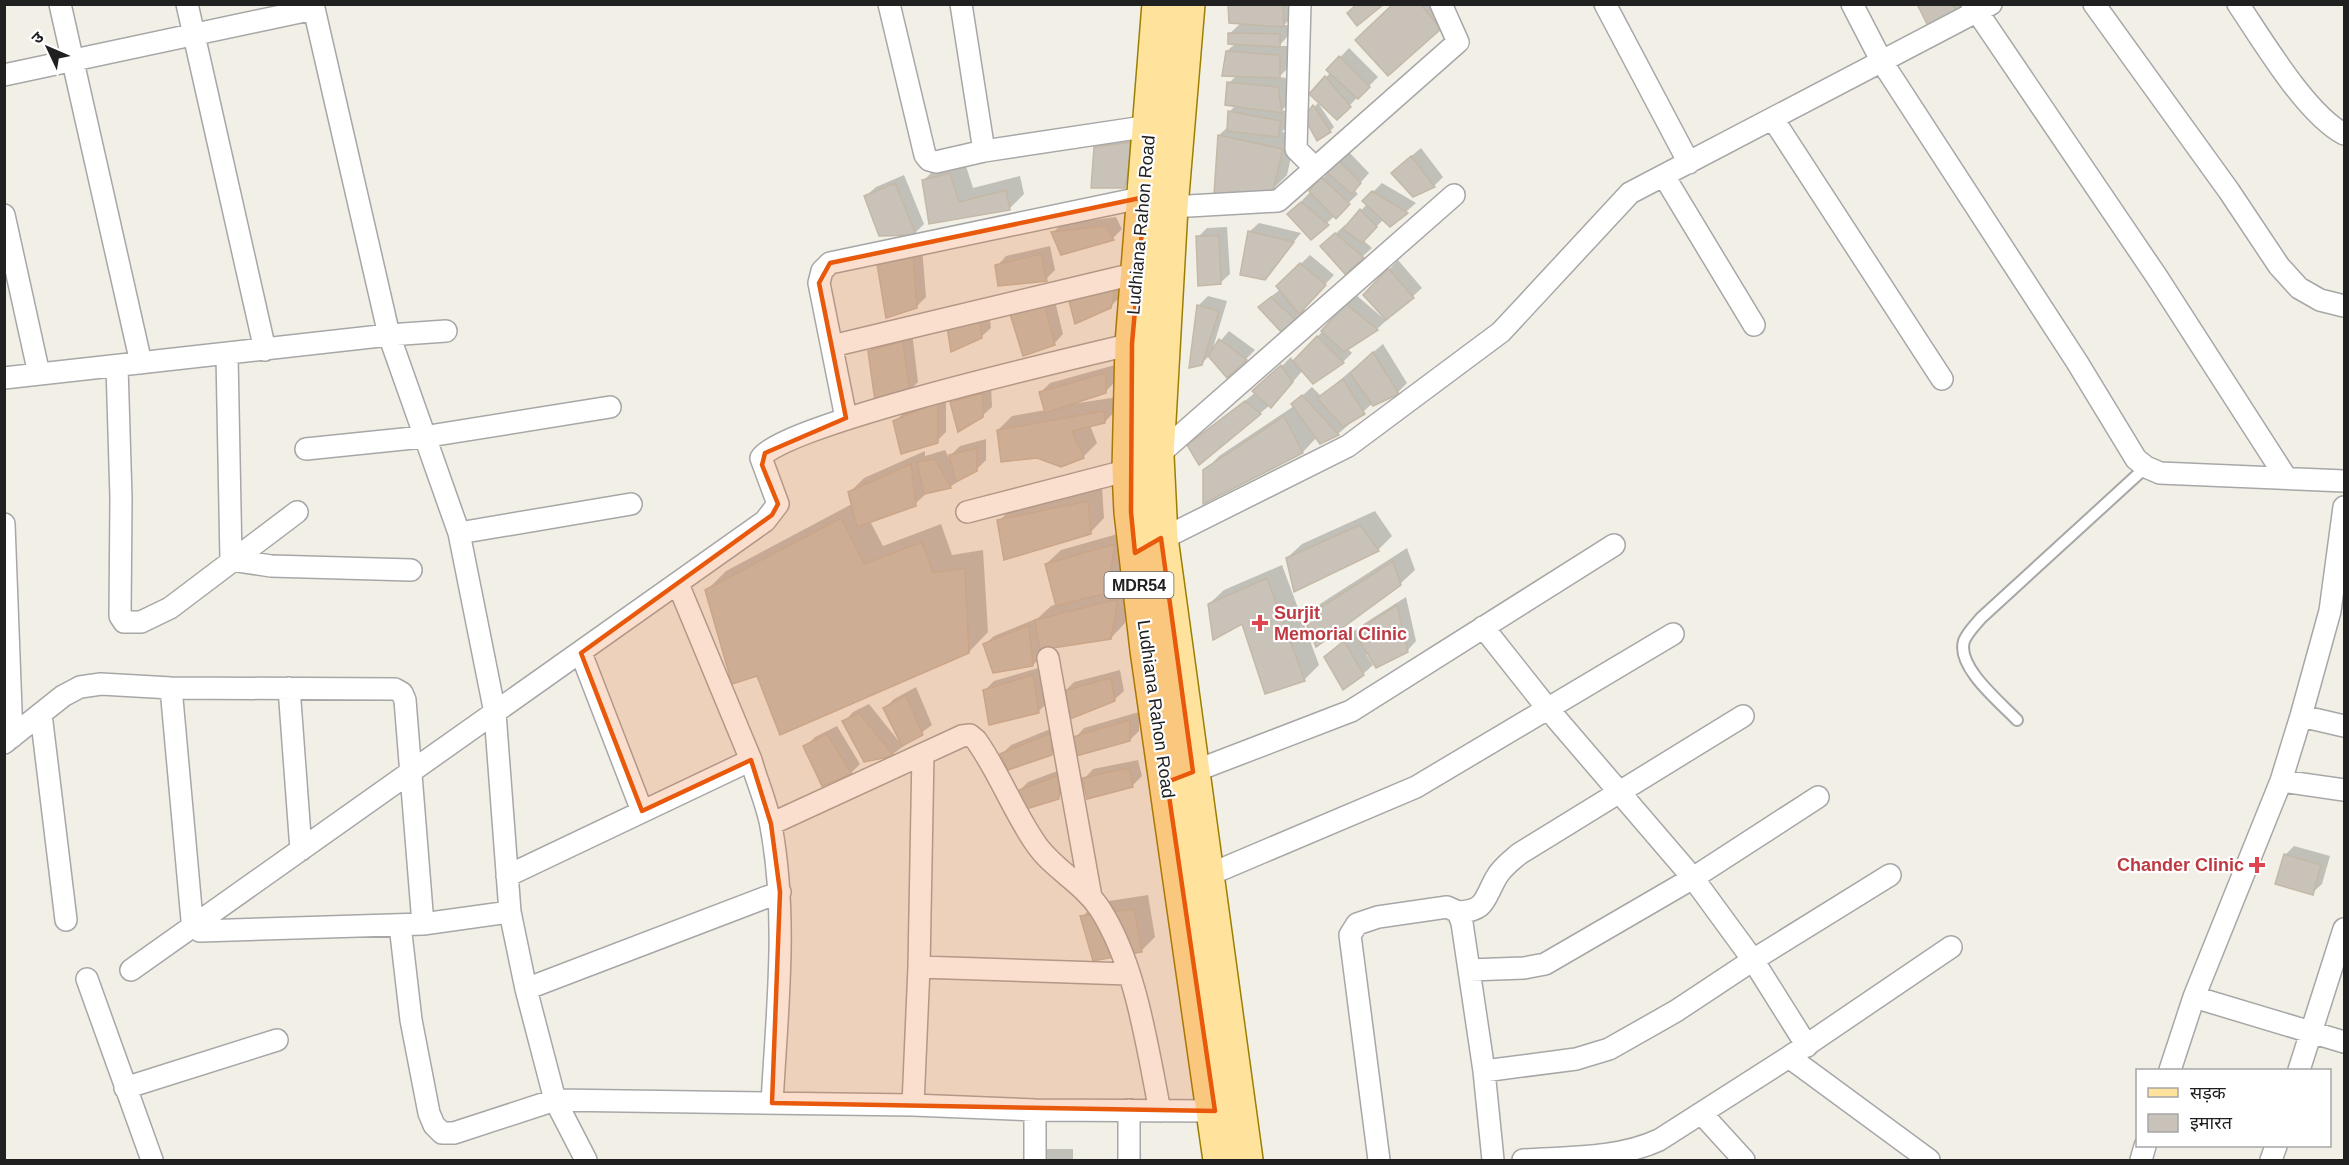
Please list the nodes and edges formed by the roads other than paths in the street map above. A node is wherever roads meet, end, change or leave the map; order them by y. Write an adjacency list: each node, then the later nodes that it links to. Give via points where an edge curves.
1 (60, 4): 16 (street)
2 (187, 4): 15 (street)
3 (889, 4): 22 (street, via 925,155 936,162)
4 (961, 4): 22 (street)
5 (1160, 4): 20 (main road, Ludhiana Rahon Road / MDR54)
6 (1188, 4): 27 (main road, Ludhiana Rahon Road / MDR54)
7 (1300, 4): 24 (street, via 1296,149)
8 (1441, 4): 24 (street, via 1458,42)
9 (1605, 4): 23 (street)
10 (1852, 4): 17 (street)
11 (2094, 4): 31 (street, via 2279,266 2299,288 2320,300)
12 (2238, 4): 21 (street, via 2309,102)
13 (314, 7): 15 (street); 34 (street)
14 (1980, 7): 17 (street); 50 (street)
15 (193, 33): 16 (street); 37 (street)
16 (72, 59): 18 (street); 39 (street)
17 (1882, 62): 19 (street); 49 (street, via 2136,459)
18 (4, 75)
19 (1773, 119): 23 (street); 43 (street)
20 (1149, 126): 22 (street); 27 (main road, Ludhiana Rahon Road / MDR54)
21 (2344, 134)
22 (984, 151)
23 (1689, 163): 25 (street)
24 (1315, 168): 27 (street, via 1278,201)
25 (1664, 176): 32 (street); 59 (street, via 1630,193 1501,332 1348,446)
26 (1454, 195): 48 (street)
27 (1158, 202): 29 (main road, Ludhiana Rahon Road / MDR54); 36 (street, via 830,263 822,271 819,283); 48 (main road, Ludhiana Rahon Road / MDR54)
28 (4, 215): 30 (street)
29 (1138, 273): 35 (main road, Ludhiana Rahon Road / MDR54); 36 (street)
30 (12, 287): 41 (street)
31 (2344, 306)
32 (1754, 325)
33 (446, 331): 34 (street)
34 (388, 335): 37 (street); 46 (street)
35 (1132, 344): 45 (street); 48 (main road, Ludhiana Rahon Road / MDR54)
36 (832, 346): 45 (street)
37 (265, 350): 38 (street)
38 (228, 355): 39 (street); 60 (street)
39 (141, 363): 40 (street)
40 (117, 366): 41 (street); 60 (street, via 120,616 124,622 132,623 161,614)
41 (39, 374): 42 (street)
42 (4, 378)
43 (1942, 379)
44 (610, 407): 46 (street)
45 (846, 418): 62 (street, via 765,453 762,465 778,504 772,514)
46 (423, 437): 47 (street); 57 (street)
47 (306, 449)
48 (1143, 463): 55 (street); 59 (main road, Ludhiana Rahon Road / MDR54)
49 (2146, 468): 50 (street, via 2160,473); 75 (lane, via 1981,618 1964,641 1965,656 1975,677)
50 (2285, 476): 51 (street)
51 (2344, 480)
52 (631, 504): 57 (street)
53 (2344, 507): 63 (street)
54 (297, 512): 60 (street)
55 (967, 512)
56 (4, 524): 77 (street)
57 (459, 533): 71 (street)
58 (1614, 545): 64 (street)
59 (1148, 546): 81 (main road, Ludhiana Rahon Road / MDR54)
60 (231, 560): 61 (street, via 280,567)
61 (411, 570)
62 (678, 584): 66 (street); 79 (street)
63 (2337, 611): 74 (street)
64 (1483, 627): 70 (street); 81 (street, via 1351,711)
65 (1673, 634): 70 (street)
66 (581, 653): 71 (street); 86 (street)
67 (1048, 658): 94 (street)
68 (171, 688): 69 (street); 72 (street, via 101,684 80,687); 100 (street)
69 (289, 688): 80 (street, via 395,689 402,693); 88 (street)
70 (1548, 709): 84 (street); 91 (street, via 1416,787)
71 (495, 713): 80 (street); 90 (street)
72 (41, 714): 77 (street); 97 (street)
73 (1743, 716): 84 (street)
74 (2301, 716): 76 (street); 82 (street)
75 (2017, 720)
76 (2344, 726)
77 (8, 740)
78 (923, 754): 87 (street); 94 (street, via 962,736 970,735 976,740 1037,846); 104 (street)
79 (751, 760): 86 (street); 87 (street)
80 (410, 773): 88 (street); 98 (street)
81 (1180, 777): 91 (main road, Ludhiana Rahon Road / MDR54); 125 (main road, Ludhiana Rahon Road / MDR54)
82 (2281, 781): 83 (street); 110 (street)
83 (2344, 790)
84 (1618, 792): 92 (street); 96 (street, via 1519,854 1496,877 1482,905 1472,912)
85 (1818, 797): 92 (street)
86 (642, 811): 90 (street)
87 (771, 824): 93 (street)
88 (300, 850): 100 (street)
89 (1890, 875): 103 (street)
90 (507, 876): 95 (street)
91 (1206, 876): 132 (main road, Ludhiana Rahon Road / MDR54)
92 (1693, 878): 103 (street); 106 (street, via 1545,964)
93 (780, 892): 109 (street); 120 (street)
94 (1090, 897): 107 (street, via 1116,942)
95 (510, 912): 98 (street); 109 (street)
96 (1458, 912): 106 (street); 133 (street, via 1447,907 1428,908 1378,917 1357,924 1350,935)
97 (66, 920)
98 (423, 924): 99 (street)
99 (400, 925): 100 (street, via 205,933); 119 (street, via 411,1020 434,1125 442,1133 454,1133)
100 (195, 926): 105 (street)
101 (2344, 929): 111 (street)
102 (1951, 948): 114 (street)
103 (1753, 960): 114 (street); 117 (street, via 1609,1049 1576,1059)
104 (919, 967): 107 (street); 121 (street)
105 (131, 970)
106 (1468, 970): 117 (street)
107 (1128, 974): 124 (street)
108 (87, 979): 118 (street)
109 (526, 989): 119 (street)
110 (2194, 996): 111 (street); 115 (street)
111 (2311, 1032): 113 (street); 116 (street)
112 (277, 1040): 118 (street)
113 (2344, 1042)
114 (1798, 1052): 126 (street); 137 (street)
115 (2171, 1069)
116 (2300, 1069)
117 (1484, 1071): 134 (street)
118 (125, 1088): 127 (street)
119 (555, 1100): 120 (street); 128 (street)
120 (772, 1103): 121 (street)
121 (913, 1105): 122 (street)
122 (1035, 1110): 123 (street); 129 (street)
123 (1128, 1110): 124 (street); 130 (street)
124 (1160, 1111): 125 (street)
125 (1215, 1111): 131 (main road, Ludhiana Rahon Road / MDR54)
126 (1702, 1114): 135 (street, via 1641,1148); 136 (street)
127 (152, 1161)
128 (586, 1161)
129 (1035, 1161)
130 (1129, 1161)
131 (1220, 1161)
132 (1246, 1161)
133 (1379, 1161)
134 (1493, 1161)
135 (1523, 1161)
136 (1744, 1161)
137 (1929, 1161)

